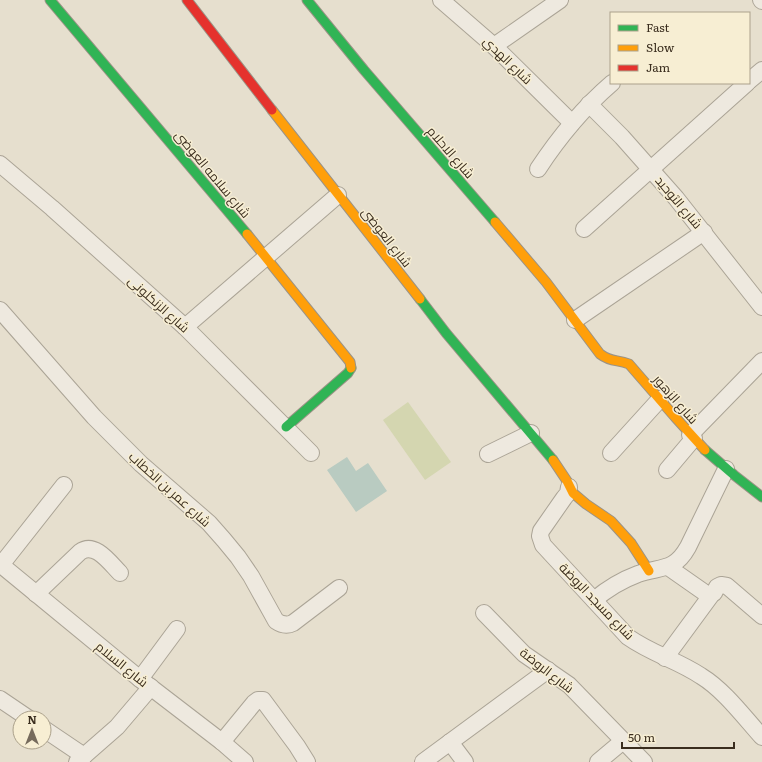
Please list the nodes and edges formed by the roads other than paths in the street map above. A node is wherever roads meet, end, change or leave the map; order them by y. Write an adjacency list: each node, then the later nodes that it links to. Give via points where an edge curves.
1 (50, 0): 19 (street, شارع سلامه العوضى)
2 (187, 0): 16 (street, شارع العوضى)
3 (308, 0): 22 (street, شارع الاحلام, via 364,70 546,282)
4 (441, 0): 6 (street, شارع الهدي)
5 (560, 0): 6 (street)
6 (494, 46): 12 (street, شارع الهدي)
7 (762, 70): 8 (street)
8 (750, 80)
9 (611, 84): 11 (street)
10 (746, 84): 15 (street)
11 (589, 104): 12 (street); 15 (street, شارع التوحيد)
12 (572, 123): 14 (street)
13 (0, 164): 23 (street, شارع الزنكلونى)
14 (538, 169)
15 (651, 169): 17 (street); 18 (street, شارع التوحيد)
16 (338, 195): 19 (street); 27 (street, شارع العوضى, via 446,333)
17 (584, 230)
18 (704, 232): 20 (street, شارع التوحيد); 22 (street)
19 (266, 257): 23 (street); 26 (street, شارع سلامه العوضى, via 352,367)
20 (762, 307)
21 (0, 310): 41 (street, شارع عمر بن الخطاب, via 94,417 141,464 209,523 238,557 279,623 286,625 293,622)
22 (575, 320): 25 (street, شارع الزهور, via 600,354 609,361 629,364)
23 (185, 327): 26 (street, شارع الزنكلونى)
24 (761, 363): 28 (street)
25 (660, 399): 28 (street, شارع الزهور); 30 (street)
26 (286, 427): 29 (street, شارع الزنكلونى)
27 (531, 433): 31 (street); 35 (street, شارع العوضى, via 550,456)
28 (692, 437): 32 (street, شارع الزهور); 33 (street)
29 (311, 453)
30 (610, 453)
31 (488, 454)
32 (726, 469): 36 (street, شارع الزهور); 38 (street, via 683,556)
33 (667, 470)
34 (64, 485): 37 (street)
35 (569, 487): 39 (street, شارع العوضى, via 579,499 599,512 621,532); 44 (street, شارع مسجد الروضة, via 568,493 541,531 541,540)
36 (762, 497)
37 (1, 564): 42 (street, شارع السلام)
38 (668, 567): 39 (street); 43 (street, via 708,595)
39 (649, 571): 44 (street, via 626,579)
40 (120, 573): 42 (street, via 99,552 87,548)
41 (339, 588)
42 (36, 594): 50 (street, شارع السلام)
43 (712, 594): 46 (street, via 719,586 725,585); 48 (street)
44 (594, 600): 48 (street, شارع مسجد الروضة, via 628,637)
45 (484, 613): 49 (street, شارع الروضة, via 524,654)
46 (762, 616)
47 (177, 629): 50 (street)
48 (665, 658): 54 (street, شارع مسجد الروضة, via 686,666 718,689)
49 (548, 670): 55 (street, شارع الروضة, via 570,685); 57 (street)
50 (145, 683): 56 (street, شارع السلام); 58 (street, via 117,727)
51 (0, 699): 52 (street)
52 (16, 710)
53 (52, 735): 58 (street)
54 (762, 736)
55 (623, 741): 63 (street); 64 (street, شارع الروضة)
56 (222, 742): 59 (street, شارع السلام); 60 (street, via 254,703 263,700)
57 (450, 742): 61 (street); 62 (street)
58 (81, 759)
59 (245, 762)
60 (307, 762)
61 (423, 762)
62 (465, 762)
63 (598, 762)
64 (644, 762)

